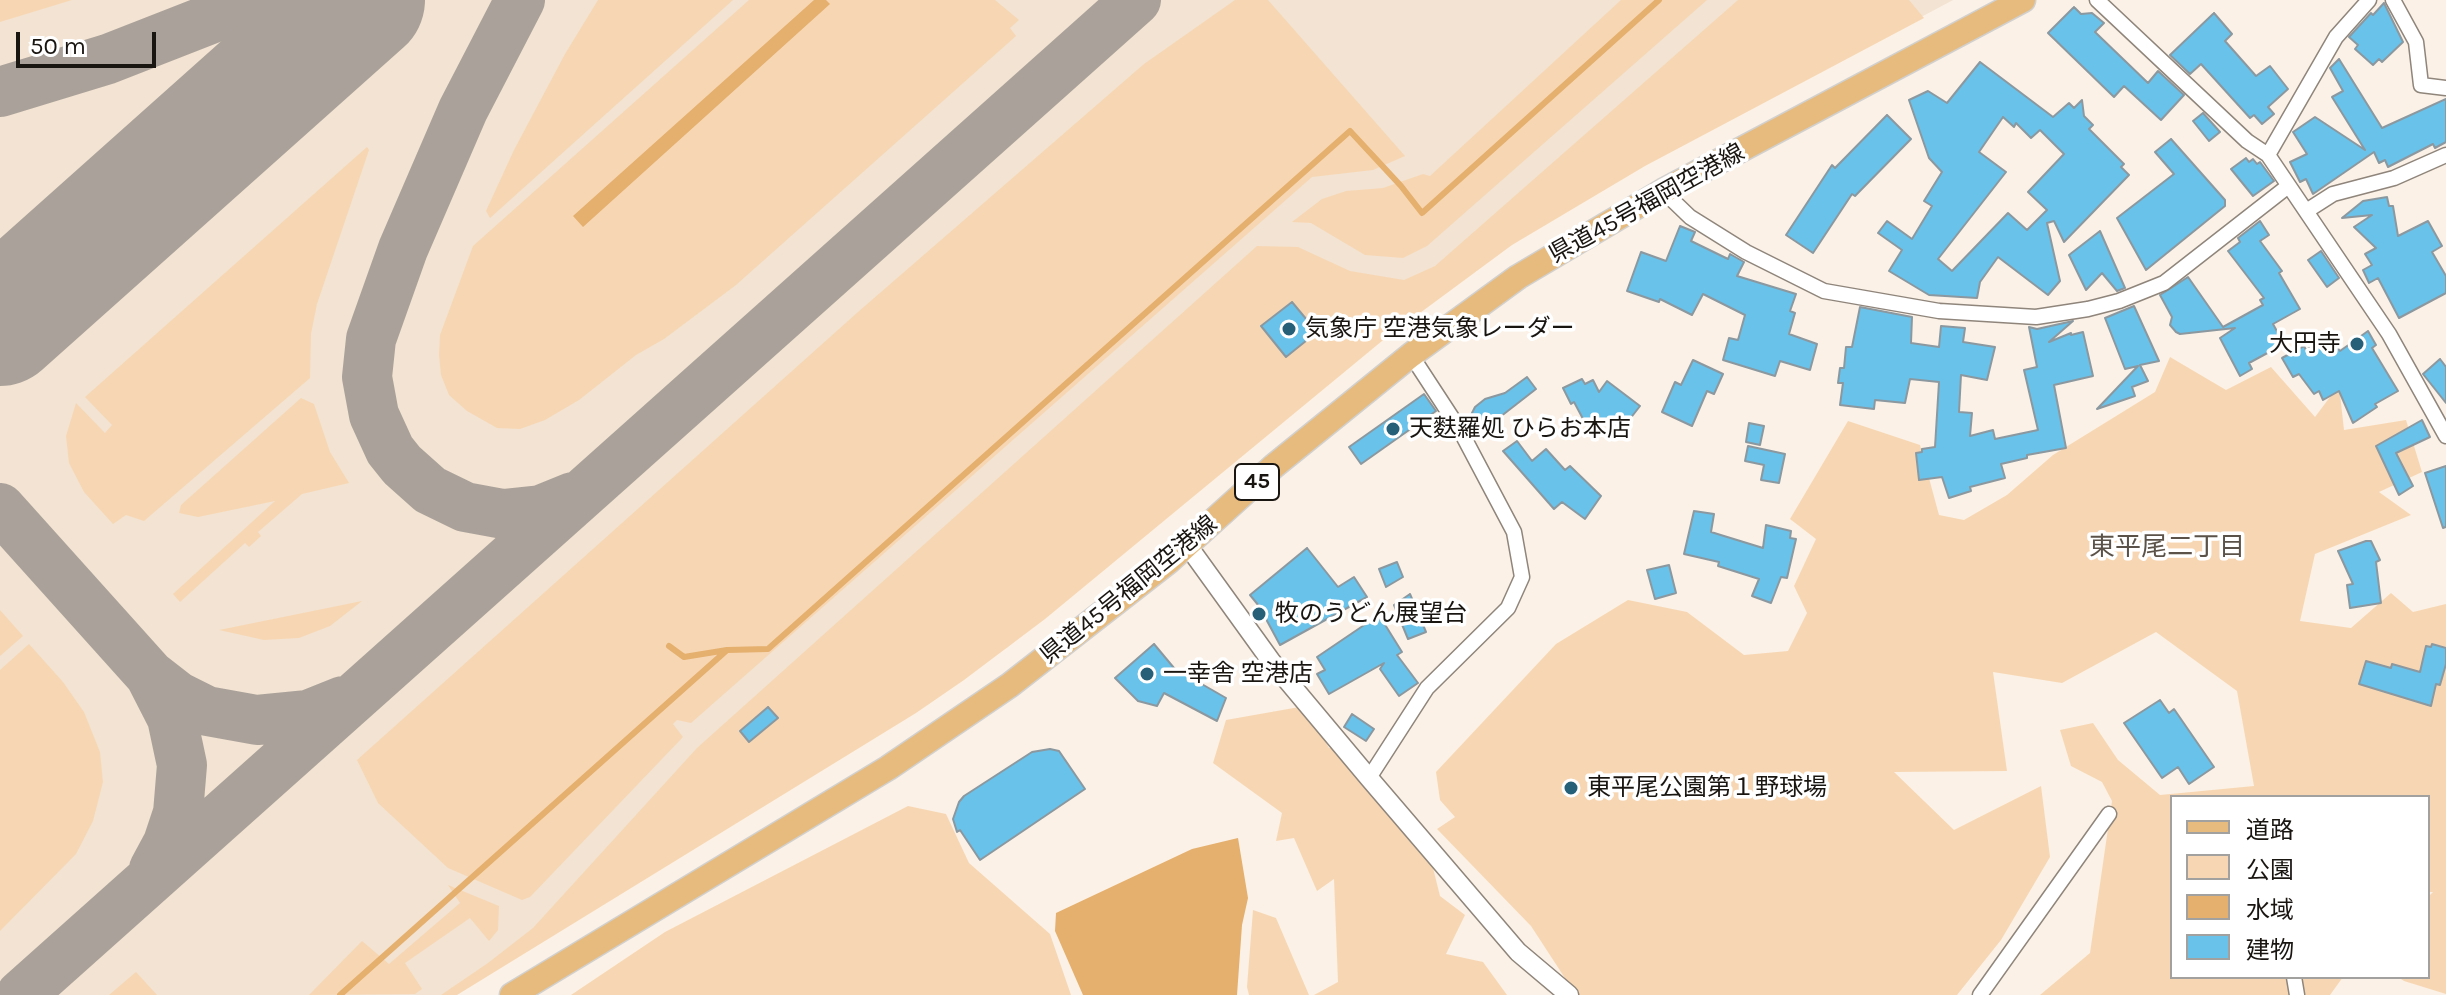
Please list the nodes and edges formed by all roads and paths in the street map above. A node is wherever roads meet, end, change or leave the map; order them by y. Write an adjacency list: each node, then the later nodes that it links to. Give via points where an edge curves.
1 (2023, 0): 9 (main road, 県道45号福岡空港線 / 45)
2 (2097, 0): 6 (street)
3 (2369, 0): 6 (street, via 2336,37)
4 (2393, 0): 5 (street, via 2416,42 2421,85)
5 (2446, 88)
6 (2268, 155): 8 (street)
7 (2446, 155): 10 (street, via 2394,178 2333,194)
8 (2287, 187): 9 (street, via 2164,283 2119,301 2036,317 1939,311 1824,291 1746,252 1690,217); 10 (street)
9 (1663, 191): 11 (main road, 県道45号福岡空港線 / 45, via 1518,277)
10 (2308, 210): 12 (street, via 2389,334)
11 (1411, 355): 13 (main road, 県道45号福岡空港線 / 45, via 1274,466); 14 (street, via 1460,430 1514,532 1522,577 1508,608 1427,688)
12 (2446, 436)
13 (1188, 546): 14 (street, via 1271,661); 16 (main road, 県道45号福岡空港線 / 45, via 1010,685 888,768)
14 (1369, 778): 17 (street, via 1518,952)
15 (2109, 814): 18 (street)
16 (512, 995)
17 (1569, 995)
18 (1980, 995)

